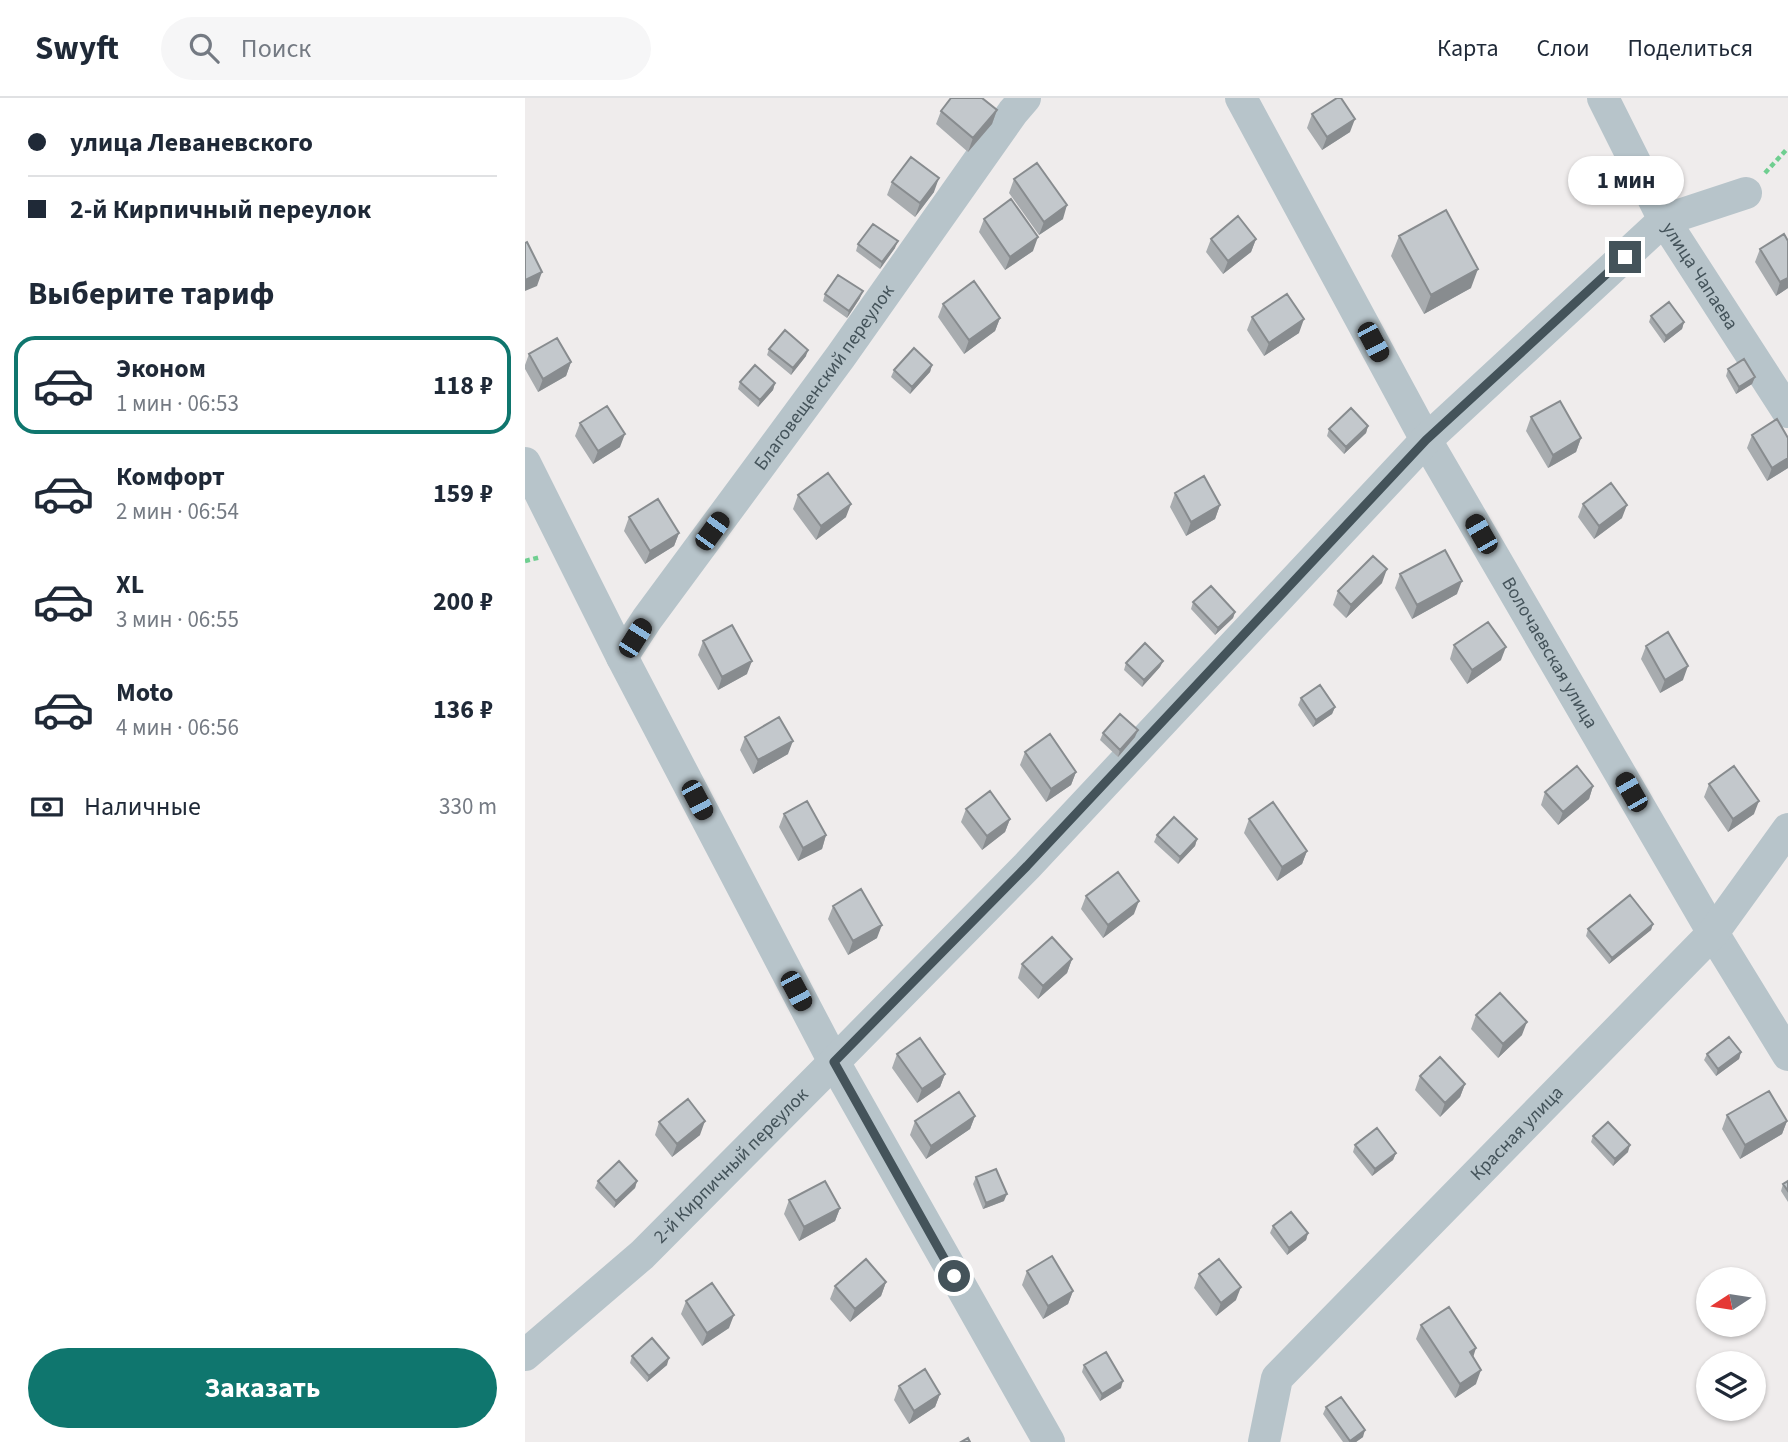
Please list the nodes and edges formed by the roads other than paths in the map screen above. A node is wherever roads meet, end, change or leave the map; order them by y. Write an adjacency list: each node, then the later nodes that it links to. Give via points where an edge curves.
1 (1025, 98): 9 (street, Благовещенский переулок)
2 (1241, 98): 7 (street, Волочаевская улица)
3 (1603, 98): 5 (street, улица Чапаева)
4 (1747, 193): 5 (street, 2-й Кирпичный переулок)
5 (1664, 220): 6 (street, улица Чапаева); 7 (street, 2-й Кирпичный переулок)
6 (1788, 412)
7 (1426, 440): 11 (street, Волочаевская улица); 13 (street, 2-й Кирпичный переулок, via 1027,866)
8 (525, 463): 9 (street)
9 (622, 657): 13 (street)
10 (1788, 830): 11 (street, Красная улица)
11 (1713, 933): 12 (street, Волочаевская улица); 16 (street, Красная улица, via 1277,1378)
12 (1788, 1055)
13 (834, 1062): 14 (street, 2-й Кирпичный переулок, via 642,1255); 15 (street)
14 (525, 1355)
15 (1048, 1442)
16 (1264, 1442)

